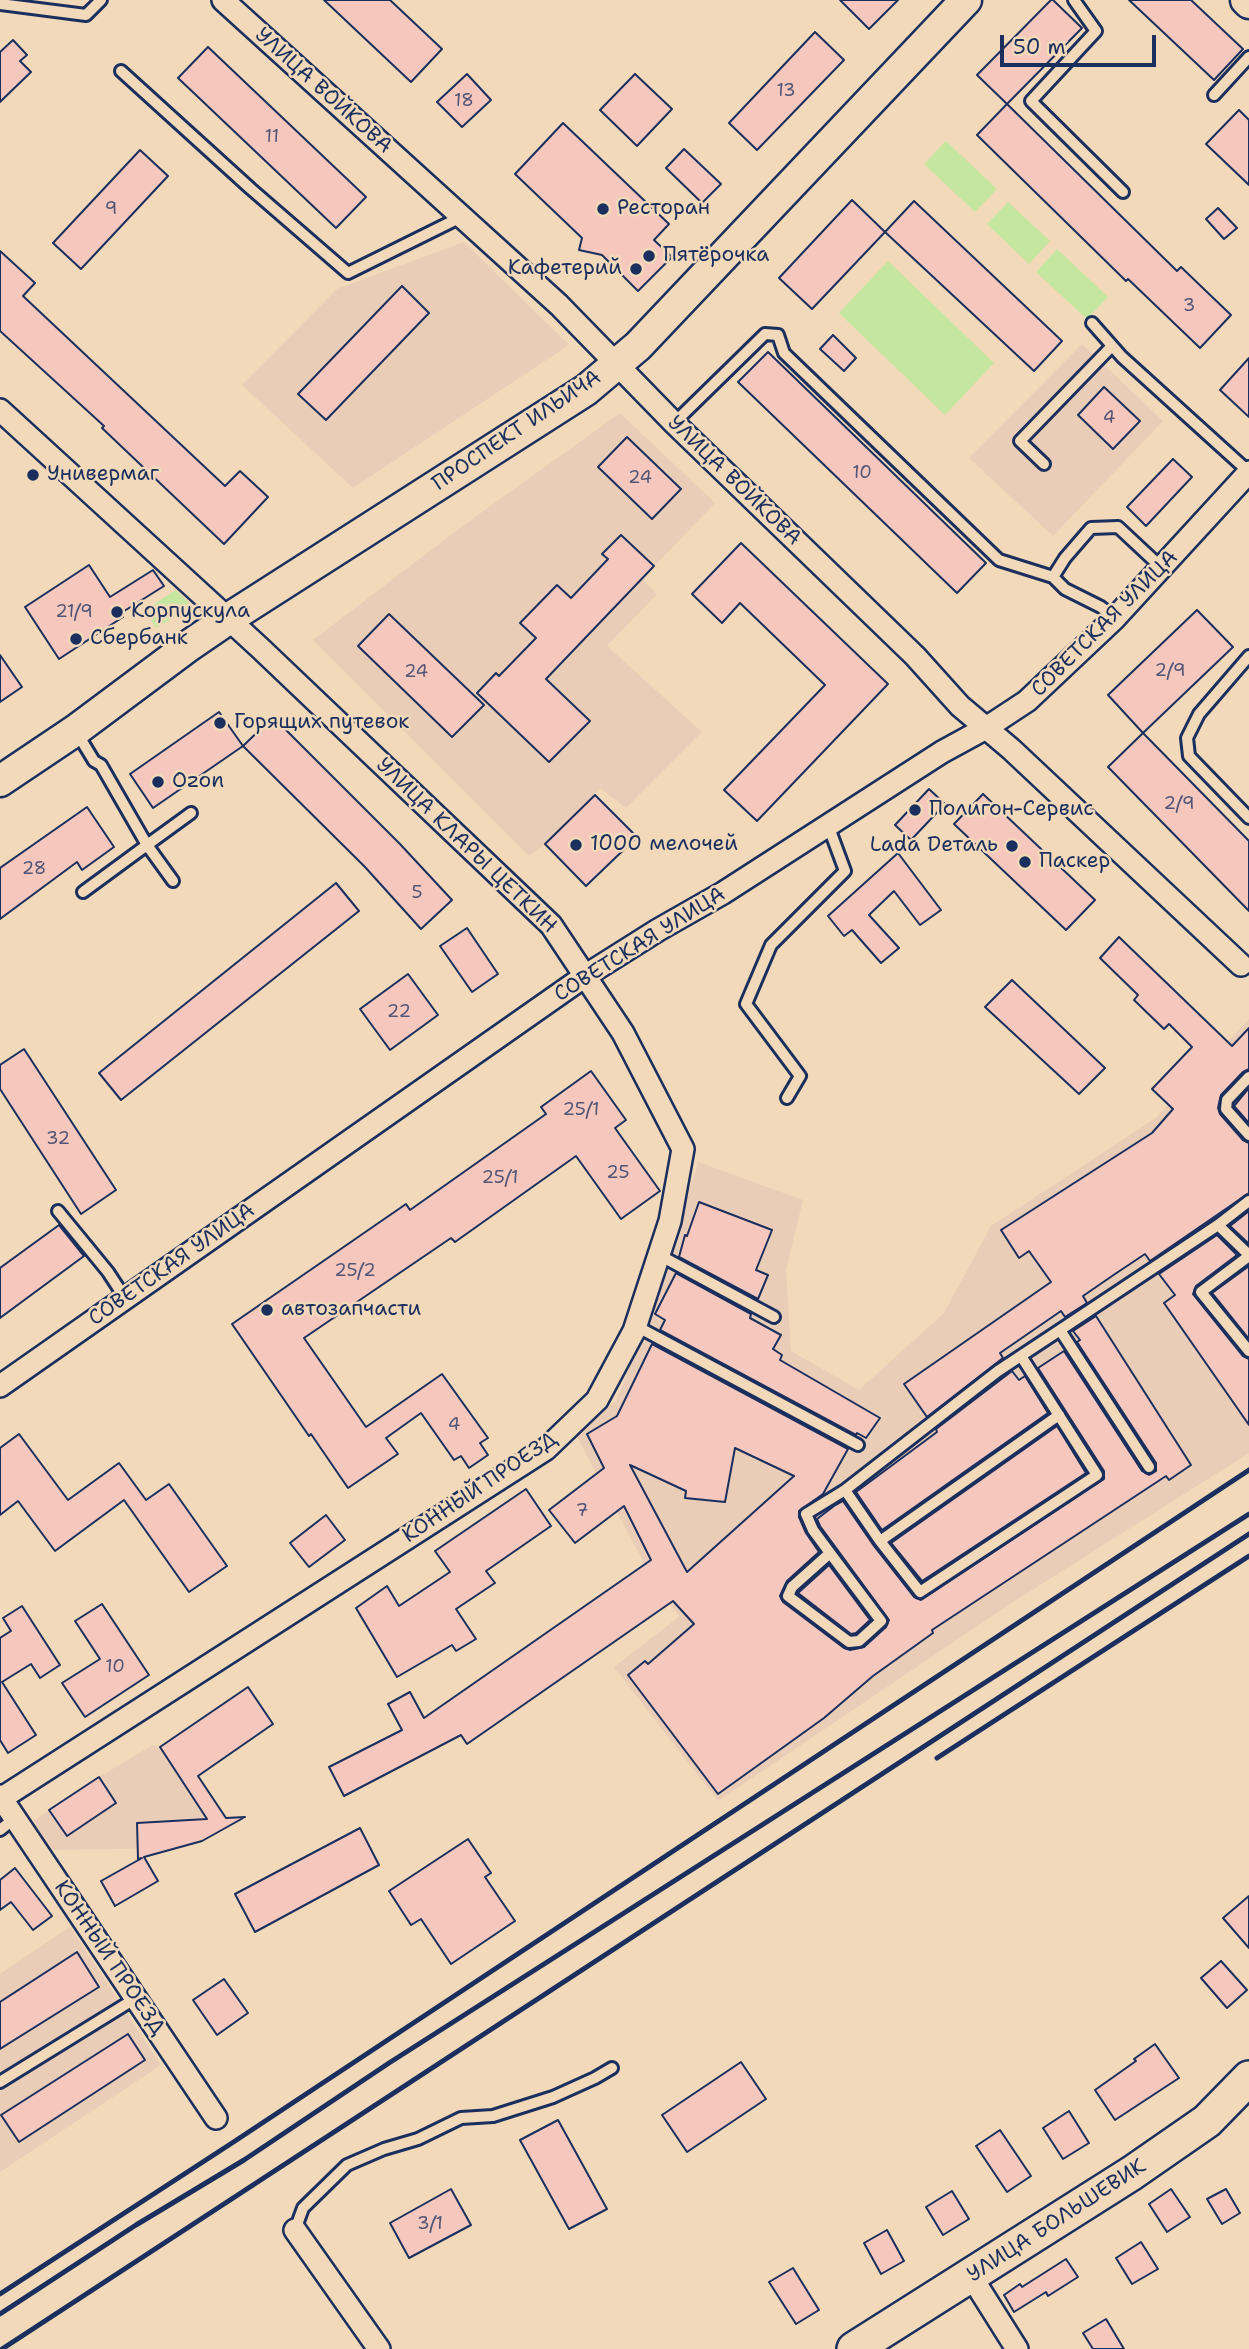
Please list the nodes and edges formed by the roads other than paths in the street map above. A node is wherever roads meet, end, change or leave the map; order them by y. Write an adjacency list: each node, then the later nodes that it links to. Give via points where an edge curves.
1 (101, 0): 5 (lane, via 86,15)
2 (223, 0): 10 (street, УЛИЦА ВОЙКОВА)
3 (966, 0): 13 (street, ПРОСПЕКТ ИЛЬИЧА)
4 (1074, 0): 9 (lane, via 1096,31 1031,102)
5 (0, 4)
6 (1249, 57): 8 (lane)
7 (121, 71): 10 (lane, via 348,273)
8 (1213, 94)
9 (1123, 192)
10 (461, 217): 13 (street, УЛИЦА ВОЙКОВА)
11 (1092, 323): 12 (lane)
12 (1112, 346): 16 (lane, via 1020,441); 17 (lane)
13 (617, 363): 15 (street, УЛИЦА ВОЙКОВА); 21 (street, ПРОСПЕКТ ИЛЬИЧА, via 586,390)
14 (0, 410): 21 (street, УЛИЦА КЛАРЫ ЦЕТКИН)
15 (674, 423): 19 (lane, via 765,334 778,335 784,353 999,561); 23 (street, УЛИЦА ВОЙКОВА)
16 (1044, 464)
17 (1249, 472): 18 (street, СОВЕТСКАЯ УЛИЦА)
18 (1163, 569): 19 (lane, via 1118,527 1091,528); 20 (street, СОВЕТСКАЯ УЛИЦА)
19 (1053, 578): 20 (lane)
20 (1115, 618): 23 (street, СОВЕТСКАЯ УЛИЦА, via 1027,701)
21 (228, 619): 24 (street, ПРОСПЕКТ ИЛЬИЧА); 33 (street, УЛИЦА КЛАРЫ ЦЕТКИН, via 551,925)
22 (1249, 656): 27 (lane, via 1199,715 1187,738 1189,756)
23 (986, 728): 28 (street, СОВЕТСКАЯ УЛИЦА); 32 (street, УЛИЦА ВОЙКОВА)
24 (76, 730): 25 (street, ПРОСПЕКТ ИЛЬИЧА); 29 (lane)
25 (0, 782)
26 (191, 813): 29 (lane)
27 (1249, 818)
28 (828, 825): 33 (street, СОВЕТСКАЯ УЛИЦА); 35 (lane, via 845,871 771,945 746,1004 800,1076)
29 (147, 845): 30 (lane); 31 (lane)
30 (173, 881)
31 (83, 892)
32 (1246, 968)
33 (585, 976): 40 (street, КОННЫЙ ПРОЕЗД, via 623,1033 682,1149); 42 (street, СОВЕТСКАЯ УЛИЦА)
34 (1249, 1077): 36 (lane, via 1227,1100 1226,1109)
35 (787, 1098)
36 (1249, 1135)
37 (1249, 1201): 39 (lane)
38 (58, 1211): 42 (lane)
39 (1218, 1225): 41 (lane); 45 (lane)
40 (659, 1255): 43 (lane); 44 (street, КОННЫЙ ПРОЕЗД)
41 (1249, 1256): 46 (lane, via 1201,1292)
42 (125, 1298): 48 (street, СОВЕТСКАЯ УЛИЦА)
43 (774, 1317)
44 (636, 1326): 50 (lane); 55 (street, КОННЫЙ ПРОЕЗД, via 597,1400 546,1449)
45 (1060, 1330): 47 (lane); 51 (lane)
46 (1249, 1351)
47 (1021, 1356): 49 (lane); 52 (lane)
48 (0, 1385)
49 (1059, 1415): 53 (lane); 53 (lane, via 1097,1475 920,1592)
50 (858, 1445)
51 (1149, 1467)
52 (845, 1490): 53 (lane); 54 (lane, via 806,1514)
53 (880, 1541)
54 (830, 1553): 54 (lane, via 881,1621 859,1641 849,1642 788,1596)
55 (1, 1797): 56 (street, КОННЫЙ ПРОЕЗД)
56 (8, 1824): 57 (street, КОННЫЙ ПРОЕЗД)
57 (136, 1998): 60 (lane); 61 (street, КОННЫЙ ПРОЕЗД)
58 (612, 2068): 62 (lane, via 553,2097 493,2116 461,2118 347,2165 303,2208)
59 (1249, 2078): 63 (main road, УЛИЦА БОЛЬШЕВИК, via 1207,2121)
60 (0, 2082)
61 (216, 2118)
62 (295, 2230): 64 (street)
63 (971, 2276): 65 (main road, УЛИЦА БОЛЬШЕВИК); 66 (street)
64 (379, 2349)
65 (854, 2349)
66 (1017, 2349)

